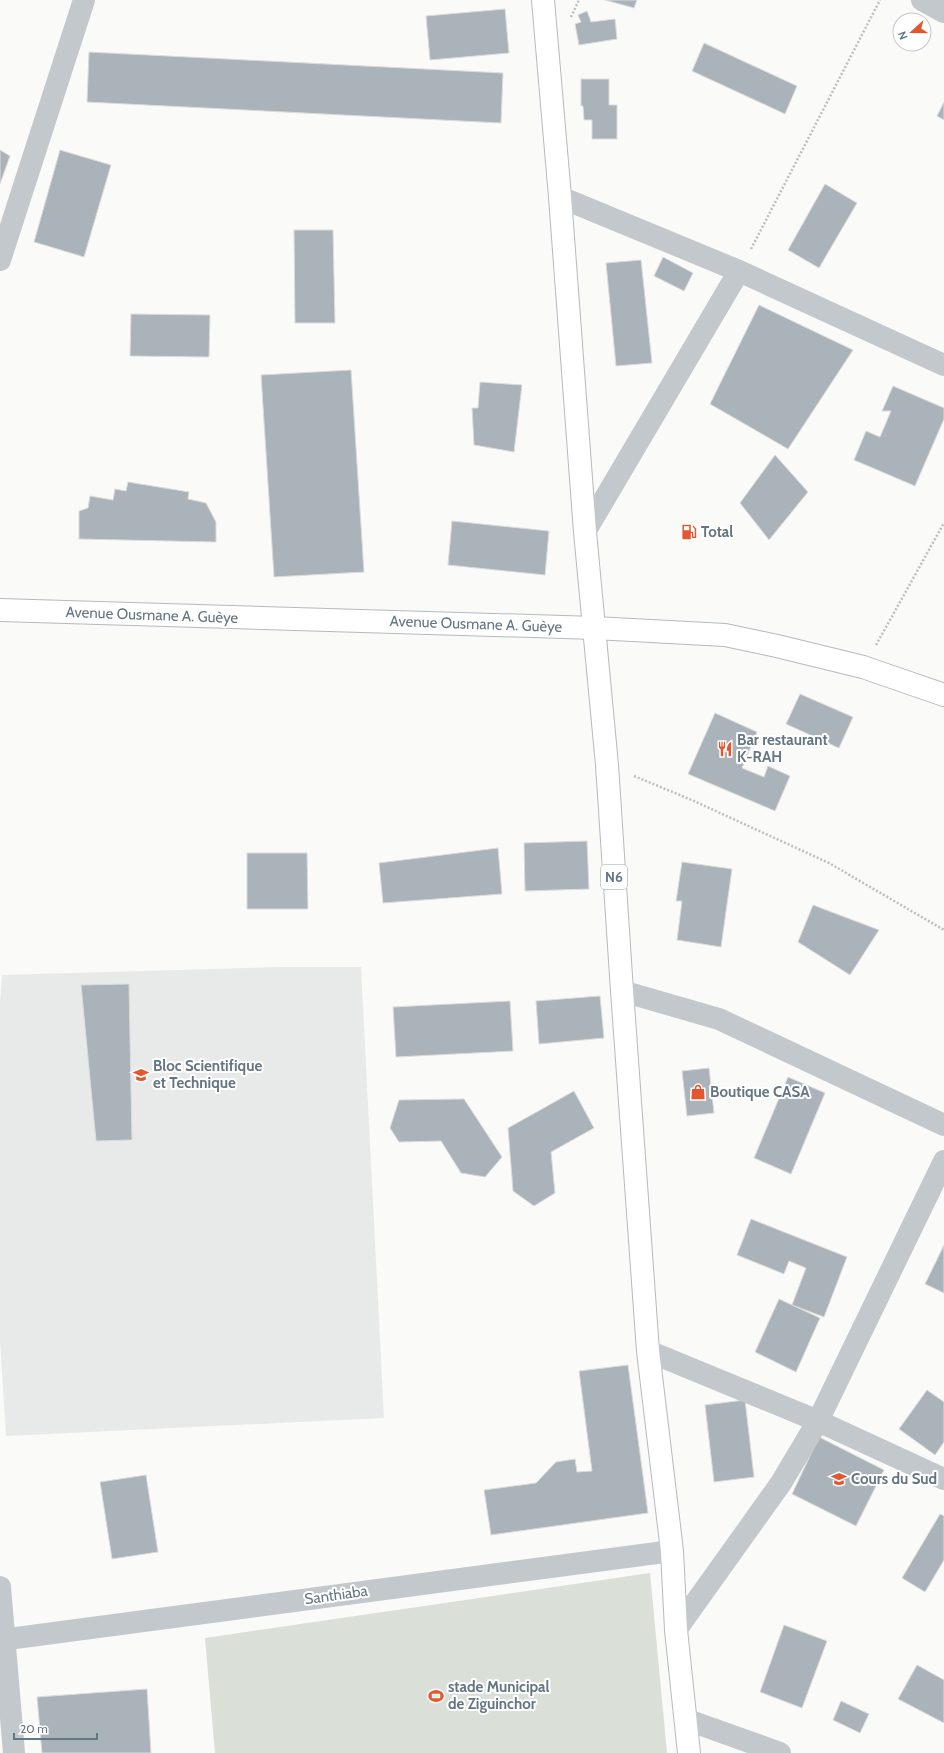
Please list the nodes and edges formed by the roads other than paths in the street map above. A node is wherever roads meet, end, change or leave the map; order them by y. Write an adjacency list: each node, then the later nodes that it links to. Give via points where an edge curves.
1 (84, 0): 6 (street)
2 (543, 0): 5 (main road, N6)
3 (922, 0): 4 (street)
4 (944, 12)
5 (560, 197): 7 (street); 9 (main road, N6)
6 (0, 260)
7 (739, 271): 8 (street); 9 (street)
8 (944, 365)
9 (585, 532): 11 (main road, N6)
10 (0, 610): 11 (main road, Avenue Ousmane A. Guèye)
11 (595, 628): 12 (main road, Avenue Ousmane A. Guèye, via 725,635 864,667); 13 (main road, N6)
12 (944, 695)
13 (622, 990): 14 (street, via 719,1019); 16 (main road, N6)
14 (944, 1125)
15 (944, 1161): 17 (street)
16 (648, 1351): 17 (street); 19 (main road, N6)
17 (818, 1421): 18 (street); 21 (street, via 780,1482)
18 (944, 1479)
19 (672, 1551): 21 (main road, N6); 22 (street, Santhiaba)
20 (0, 1586): 22 (street)
21 (676, 1630): 23 (main road, N6)
22 (2, 1640): 24 (street)
23 (685, 1719): 25 (main road, N6); 26 (street)
24 (14, 1753)
25 (689, 1753)
26 (780, 1753)

